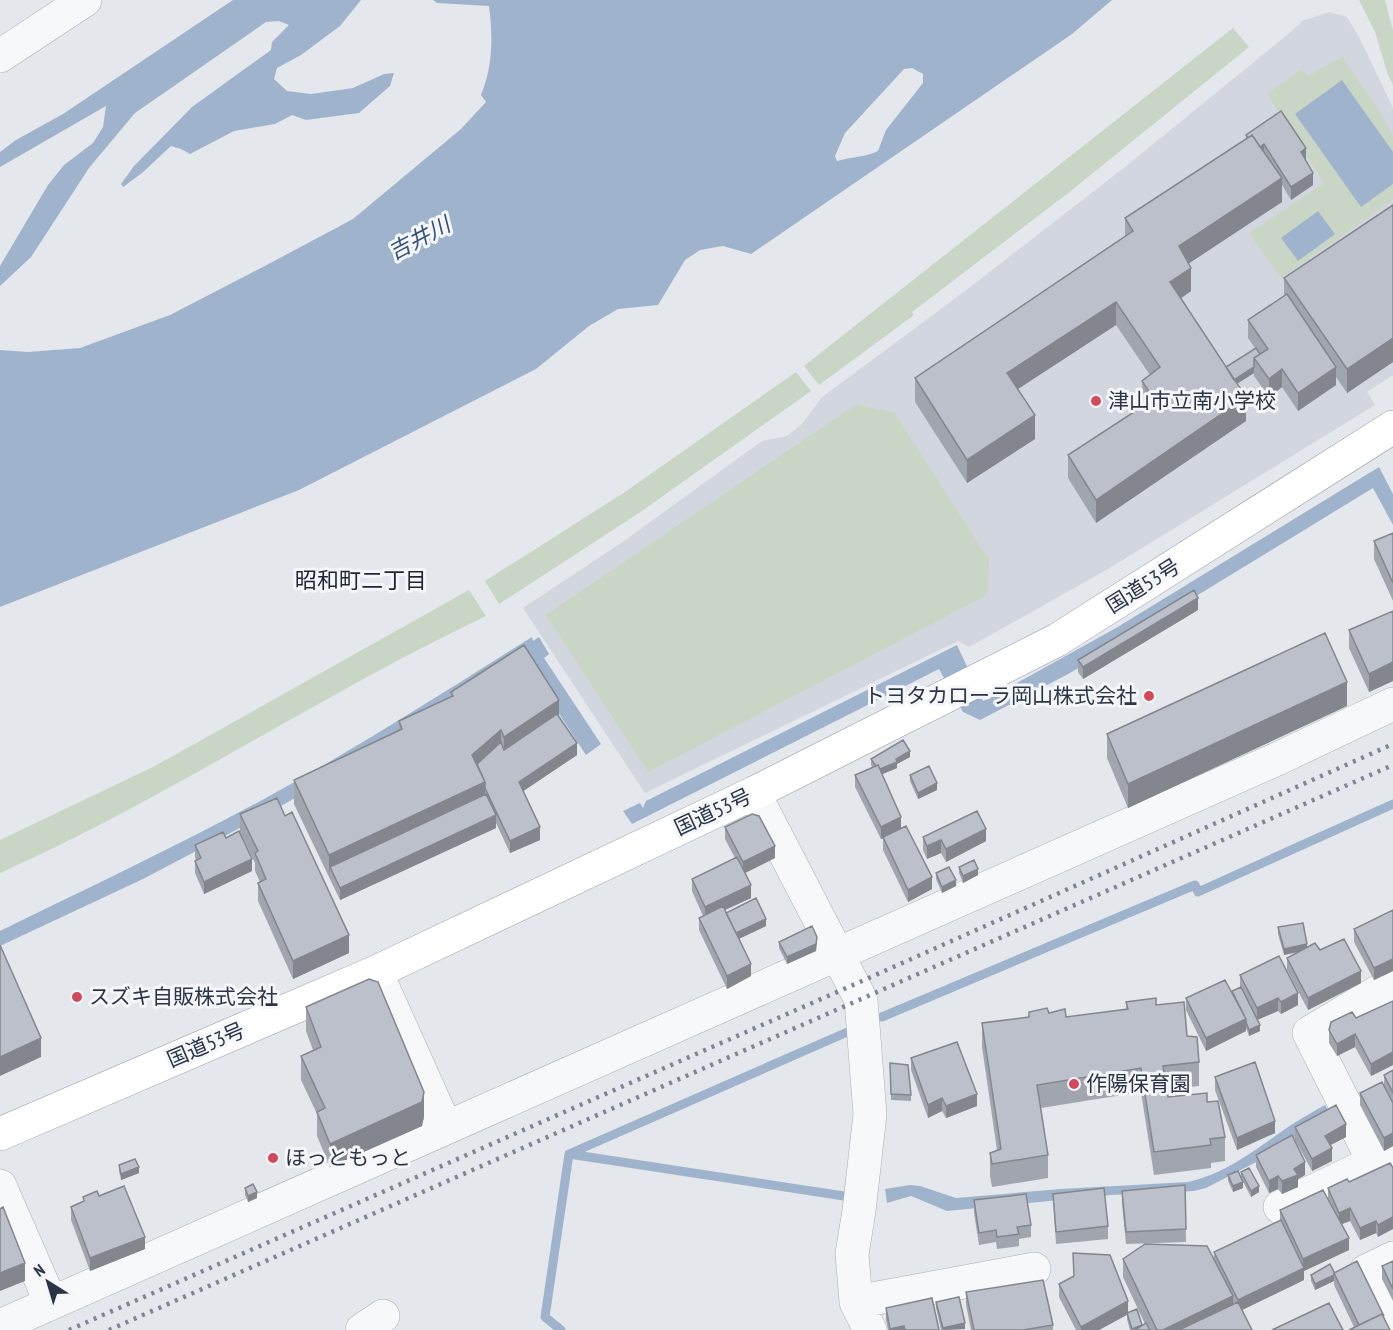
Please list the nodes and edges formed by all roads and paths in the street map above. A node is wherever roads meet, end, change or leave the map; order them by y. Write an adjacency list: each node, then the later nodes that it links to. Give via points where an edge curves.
1 (85, 0): 2 (street)
2 (0, 56)
3 (1393, 427): 5 (highway, 国道53号, via 1057,640)
4 (1393, 705): 6 (street)
5 (754, 793): 6 (street); 7 (highway, 国道53号)
6 (837, 954): 9 (street); 17 (street, via 861,1000 870,1114 852,1254)
7 (376, 972): 9 (street); 10 (highway, 国道53号)
8 (1393, 983): 11 (street, via 1309,1032)
9 (446, 1128): 16 (street)
10 (0, 1134)
11 (1384, 1158): 13 (street)
12 (0, 1186): 16 (street)
13 (1280, 1208)
14 (1393, 1258): 18 (street, via 1366,1271)
15 (1034, 1269): 17 (street)
16 (51, 1303): 19 (street)
17 (863, 1316)
18 (1393, 1324)
19 (0, 1326)

